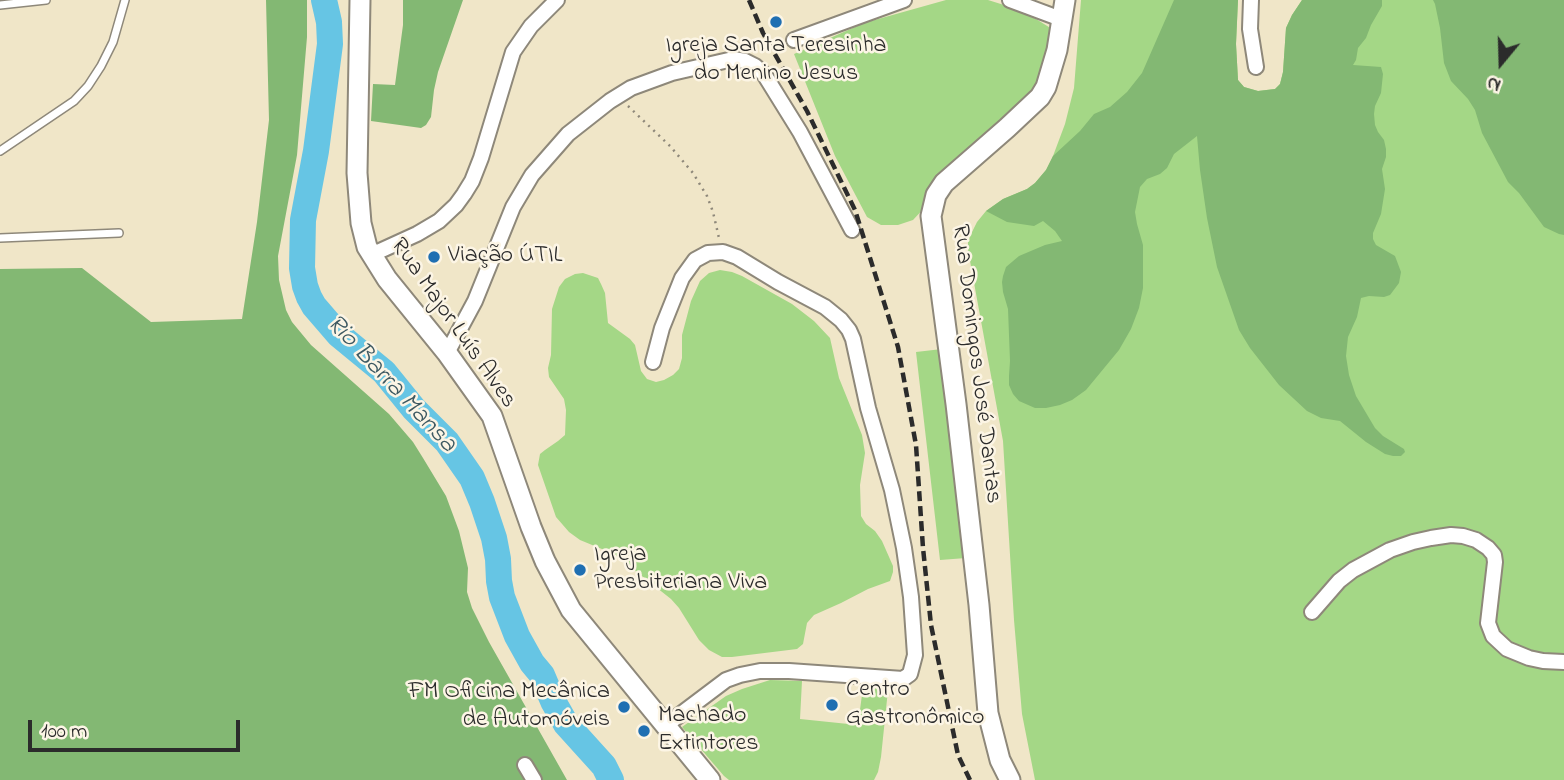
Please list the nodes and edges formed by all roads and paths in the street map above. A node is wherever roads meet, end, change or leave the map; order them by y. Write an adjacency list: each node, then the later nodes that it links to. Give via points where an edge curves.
1 (46, 0): 8 (lane)
2 (125, 0): 13 (lane, via 113,42 88,86 74,101)
3 (360, 0): 18 (street, Rua Major Luís Alves, via 357,173 360,223)
4 (556, 0): 18 (street, via 513,52 477,170 464,194 447,215 429,227)
5 (904, 0): 10 (street)
6 (1010, 0): 9 (street)
7 (1251, 0): 11 (street)
8 (0, 5)
9 (1063, 9): 27 (street, Rua Domingos José Dantas, via 1052,71 1040,97 944,183 931,216 988,713)
10 (794, 40)
11 (1256, 67)
12 (618, 96): 14 (street, via 690,68 733,59 755,66 800,132); 17 (path, via 670,146 701,185 713,212); 19 (street, via 568,134 522,190 475,301)
13 (0, 151)
14 (852, 230)
15 (119, 233): 16 (lane)
16 (0, 238)
17 (720, 252): 20 (street, via 701,256 688,267); 23 (street, via 730,253 825,307 849,330 904,548 915,655 910,674 903,679 789,671 740,674)
18 (371, 255): 19 (street, Rua Major Luís Alves)
19 (447, 352): 23 (street, Rua Major Luís Alves, via 492,416 531,527 565,600)
20 (653, 362)
21 (1312, 612): 22 (street, via 1353,570 1390,550 1431,538 1463,536 1494,555 1488,623 1493,636 1507,649 1529,658)
22 (1564, 662)
23 (666, 726): 26 (street, Rua Major Luís Alves)
24 (525, 765): 25 (street)
25 (534, 780)
26 (710, 780)
27 (1010, 780)

